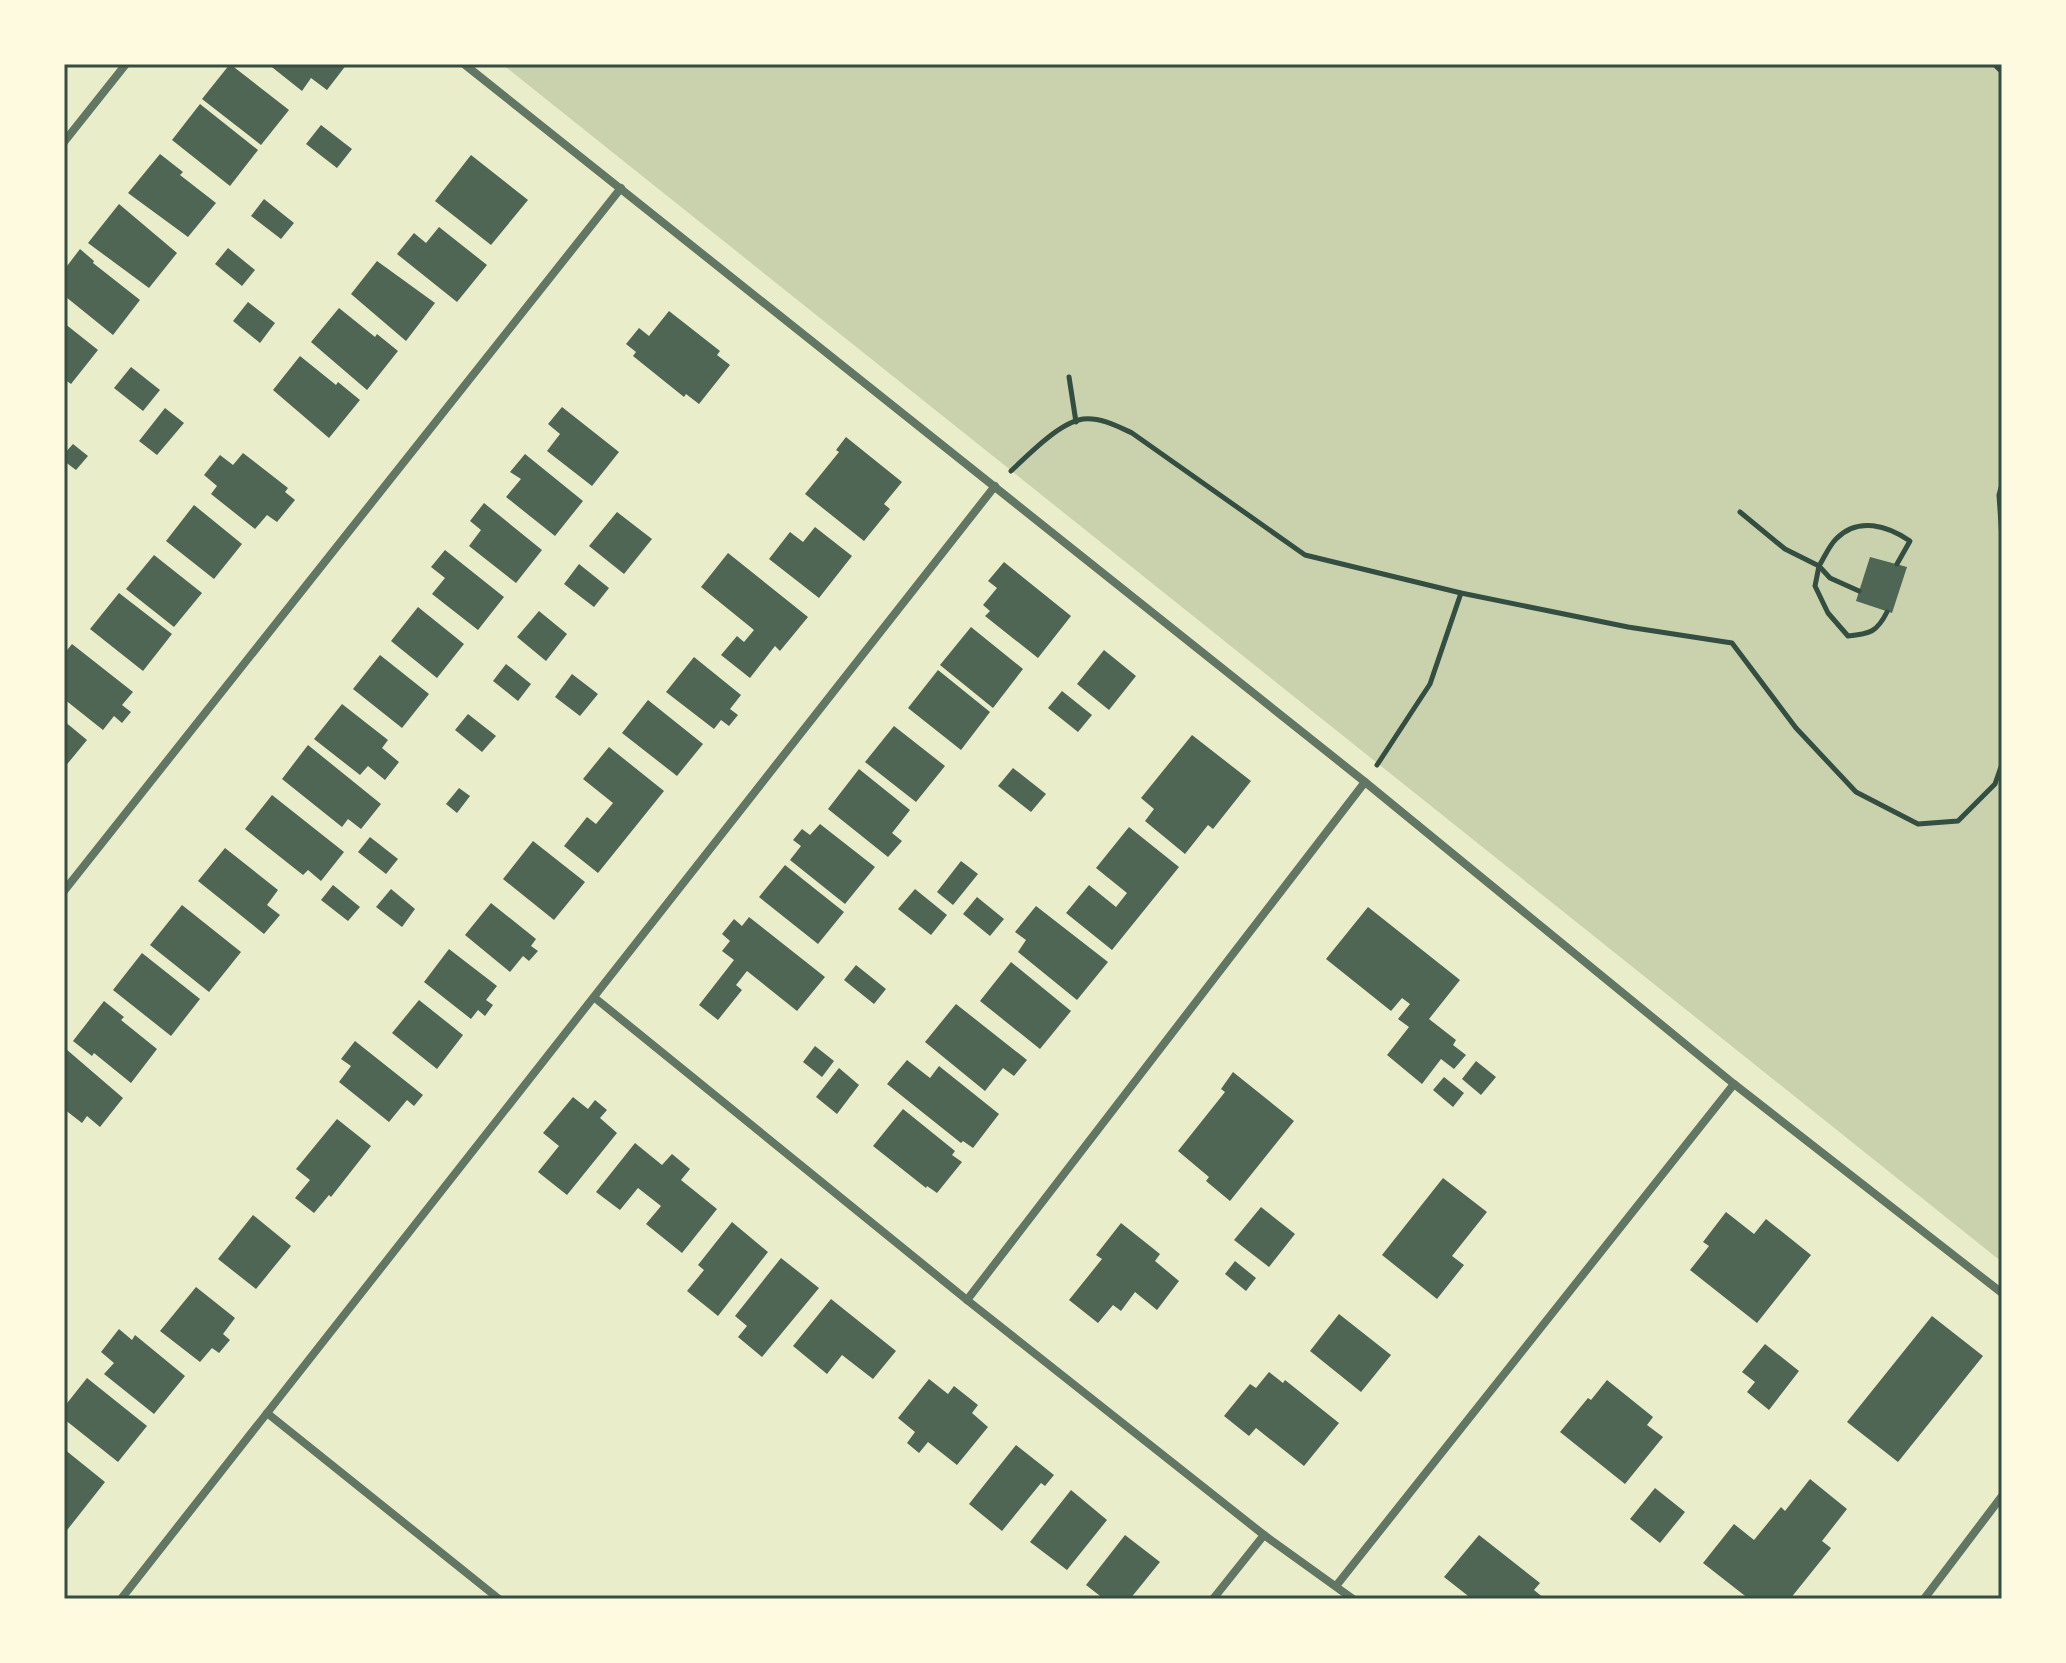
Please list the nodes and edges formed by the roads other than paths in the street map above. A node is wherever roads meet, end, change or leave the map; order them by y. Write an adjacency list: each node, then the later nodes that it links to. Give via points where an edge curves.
1 (126, 64): 3 (street)
2 (464, 64): 4 (street)
3 (64, 142)
4 (621, 188): 5 (street); 7 (street)
5 (995, 486): 6 (street); 8 (street)
6 (1365, 782): 9 (street); 11 (street)
7 (64, 891)
8 (595, 998): 11 (street); 12 (street)
9 (1734, 1084): 10 (street); 15 (street)
10 (2002, 1293)
11 (967, 1300): 14 (street)
12 (267, 1413): 16 (street); 17 (street)
13 (2002, 1496): 20 (street)
14 (1264, 1535): 15 (street); 18 (street)
15 (1336, 1586): 19 (street)
16 (121, 1599)
17 (499, 1599)
18 (1213, 1599)
19 (1353, 1599)
20 (1924, 1599)

